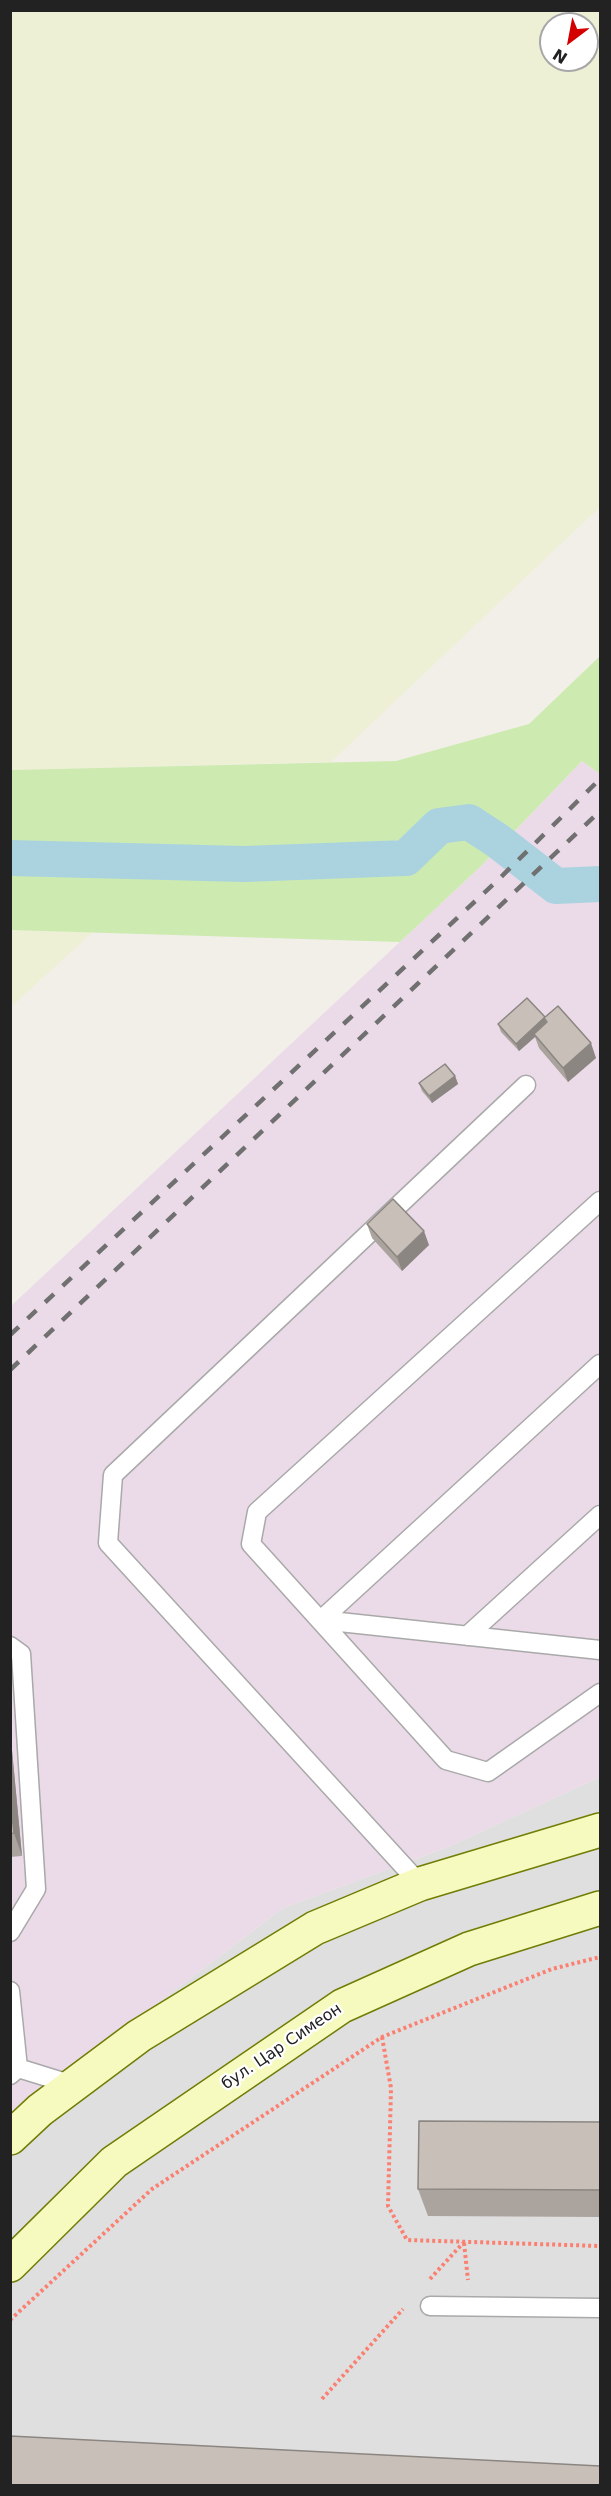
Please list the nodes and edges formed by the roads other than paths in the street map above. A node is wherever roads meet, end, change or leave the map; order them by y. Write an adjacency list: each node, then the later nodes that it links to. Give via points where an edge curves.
1 (526, 1084): 11 (lane, via 113,1475 110,1494 108,1544)
2 (600, 1201): 5 (lane, via 257,1512 251,1544)
3 (600, 1364): 5 (lane)
4 (600, 1515): 6 (lane)
5 (321, 1620): 6 (lane); 9 (lane, via 446,1760 488,1772)
6 (467, 1636): 8 (lane)
7 (10, 1646): 13 (lane, via 21,1654 36,1889)
8 (600, 1650)
9 (600, 1693)
10 (600, 1830): 11 (main road)
11 (420, 1884): 16 (main road, via 315,1928 139,2036)
12 (600, 1908): 18 (main road, бул. Цар Симеон, via 469,1949 342,2006 114,2162)
13 (10, 1932)
14 (10, 1991): 15 (lane)
15 (14, 2072): 16 (lane)
16 (74, 2085): 17 (main road)
17 (10, 2138)
18 (10, 2265)
19 (430, 2306): 20 (lane)
20 (600, 2308)

